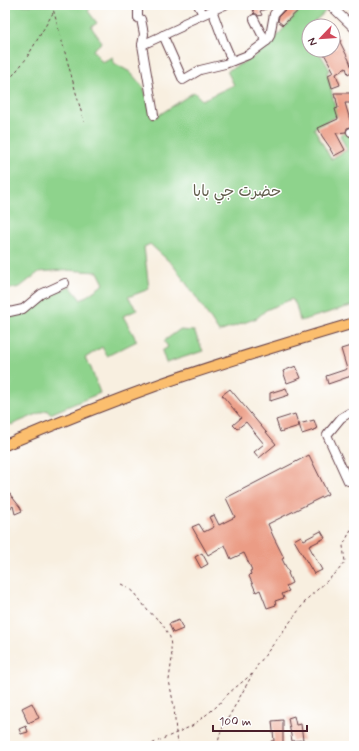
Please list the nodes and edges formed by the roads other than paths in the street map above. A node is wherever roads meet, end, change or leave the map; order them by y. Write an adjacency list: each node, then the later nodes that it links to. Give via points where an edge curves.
1 (138, 5): 12 (street, via 138,18 141,19 144,34)
2 (198, 5): 7 (street)
3 (225, 5): 6 (street)
4 (282, 5): 11 (street, via 274,14)
5 (330, 5): 9 (street)
6 (212, 10): 7 (street); 13 (street)
7 (203, 14): 10 (street)
8 (254, 19): 11 (street)
9 (354, 28)
10 (163, 35): 12 (street); 13 (street, via 183,80 200,70)
11 (267, 41): 13 (street, via 248,55)
12 (142, 45): 14 (street)
13 (232, 61)
14 (154, 115)
15 (64, 283): 16 (street, via 41,294 23,309)
16 (5, 313)
17 (354, 323): 19 (main road)
18 (354, 330): 19 (main road)
19 (161, 388): 21 (main road, via 66,420); 22 (main road)
20 (354, 410): 23 (street, via 341,418 327,436 348,481)
21 (5, 445)
22 (5, 451)
23 (354, 480)

